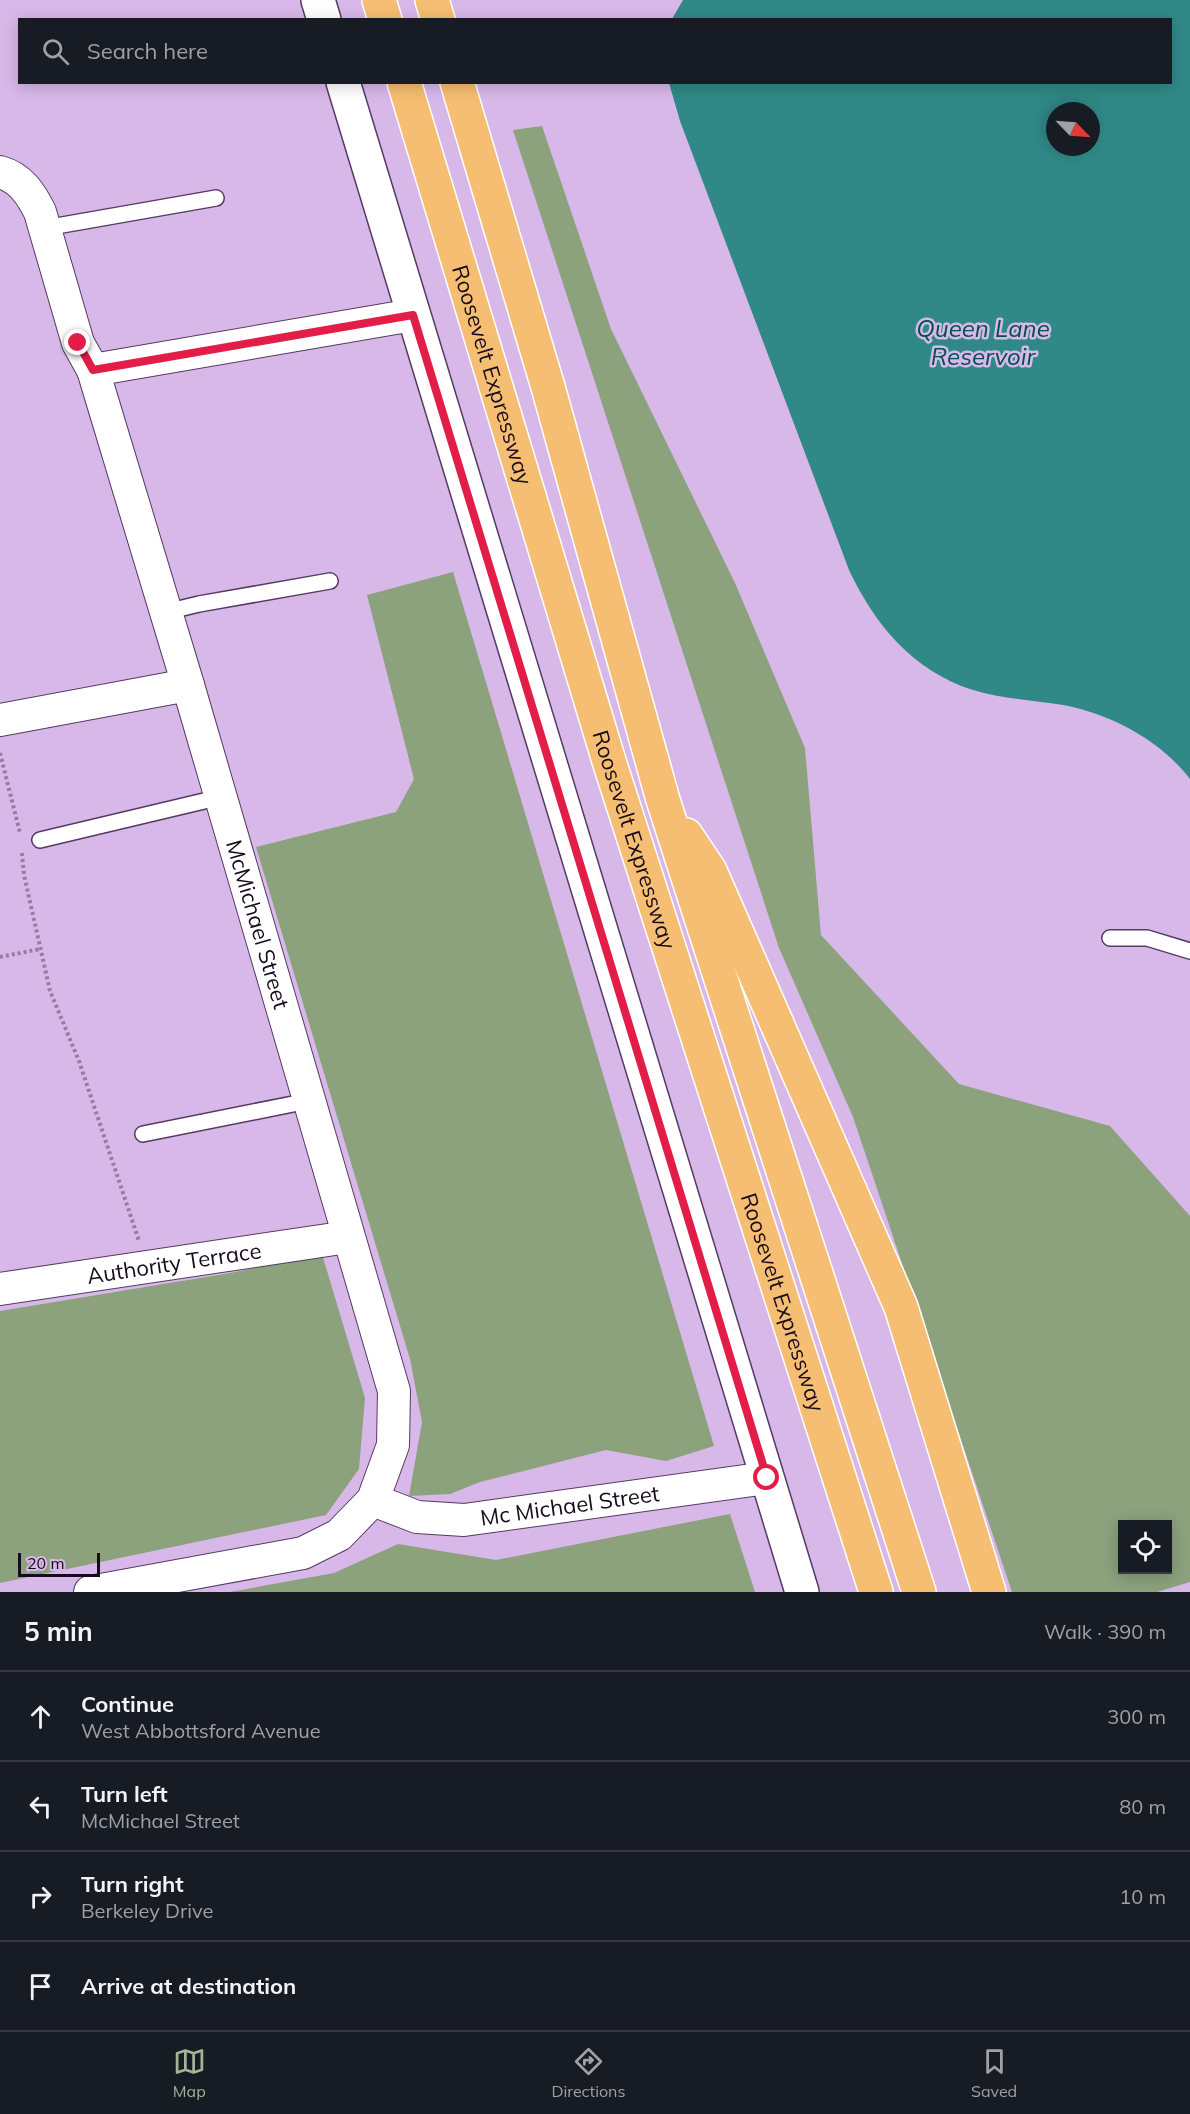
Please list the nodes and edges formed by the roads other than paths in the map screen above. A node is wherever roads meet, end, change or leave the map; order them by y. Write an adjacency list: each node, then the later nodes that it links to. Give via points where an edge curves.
1 (318, 0): 4 (street)
2 (379, 0): 5 (highway)
3 (432, 0): 6 (highway)
4 (323, 18)
5 (384, 18)
6 (437, 18)
7 (344, 84): 13 (street)
8 (405, 84): 32 (highway, Roosevelt Expressway, via 609,761)
9 (457, 84): 20 (highway, Roosevelt Expressway, via 548,387)
10 (0, 172): 12 (street, McMichael Street, via 19,181 32,195)
11 (216, 198): 12 (lane)
12 (45, 228): 14 (street, McMichael Street, via 78,343)
13 (413, 315): 14 (street); 28 (street)
14 (93, 370): 16 (street, McMichael Street)
15 (330, 581): 16 (lane)
16 (166, 612): 17 (street, McMichael Street)
17 (188, 685): 18 (street); 19 (street, McMichael Street)
18 (0, 720)
19 (221, 797): 21 (lane); 24 (street, McMichael Street)
20 (663, 800): 33 (highway, Roosevelt Expressway); 34 (highway, via 710,872 872,1237 922,1370)
21 (40, 840)
22 (1110, 938): 23 (lane, via 1147,938)
23 (1190, 951)
24 (309, 1101): 25 (lane); 26 (street, McMichael Street)
25 (143, 1134)
26 (348, 1237): 27 (street, Authority Terrace); 29 (street, McMichael Street, via 394,1391 393,1445)
27 (0, 1289)
28 (767, 1478): 29 (street, Mc Michael Street, via 464,1520 417,1517); 31 (street)
29 (373, 1500): 30 (street, McMichael Street, via 339,1535 303,1553)
30 (90, 1592)
31 (802, 1592)
32 (876, 1592)
33 (919, 1592)
34 (989, 1592)

